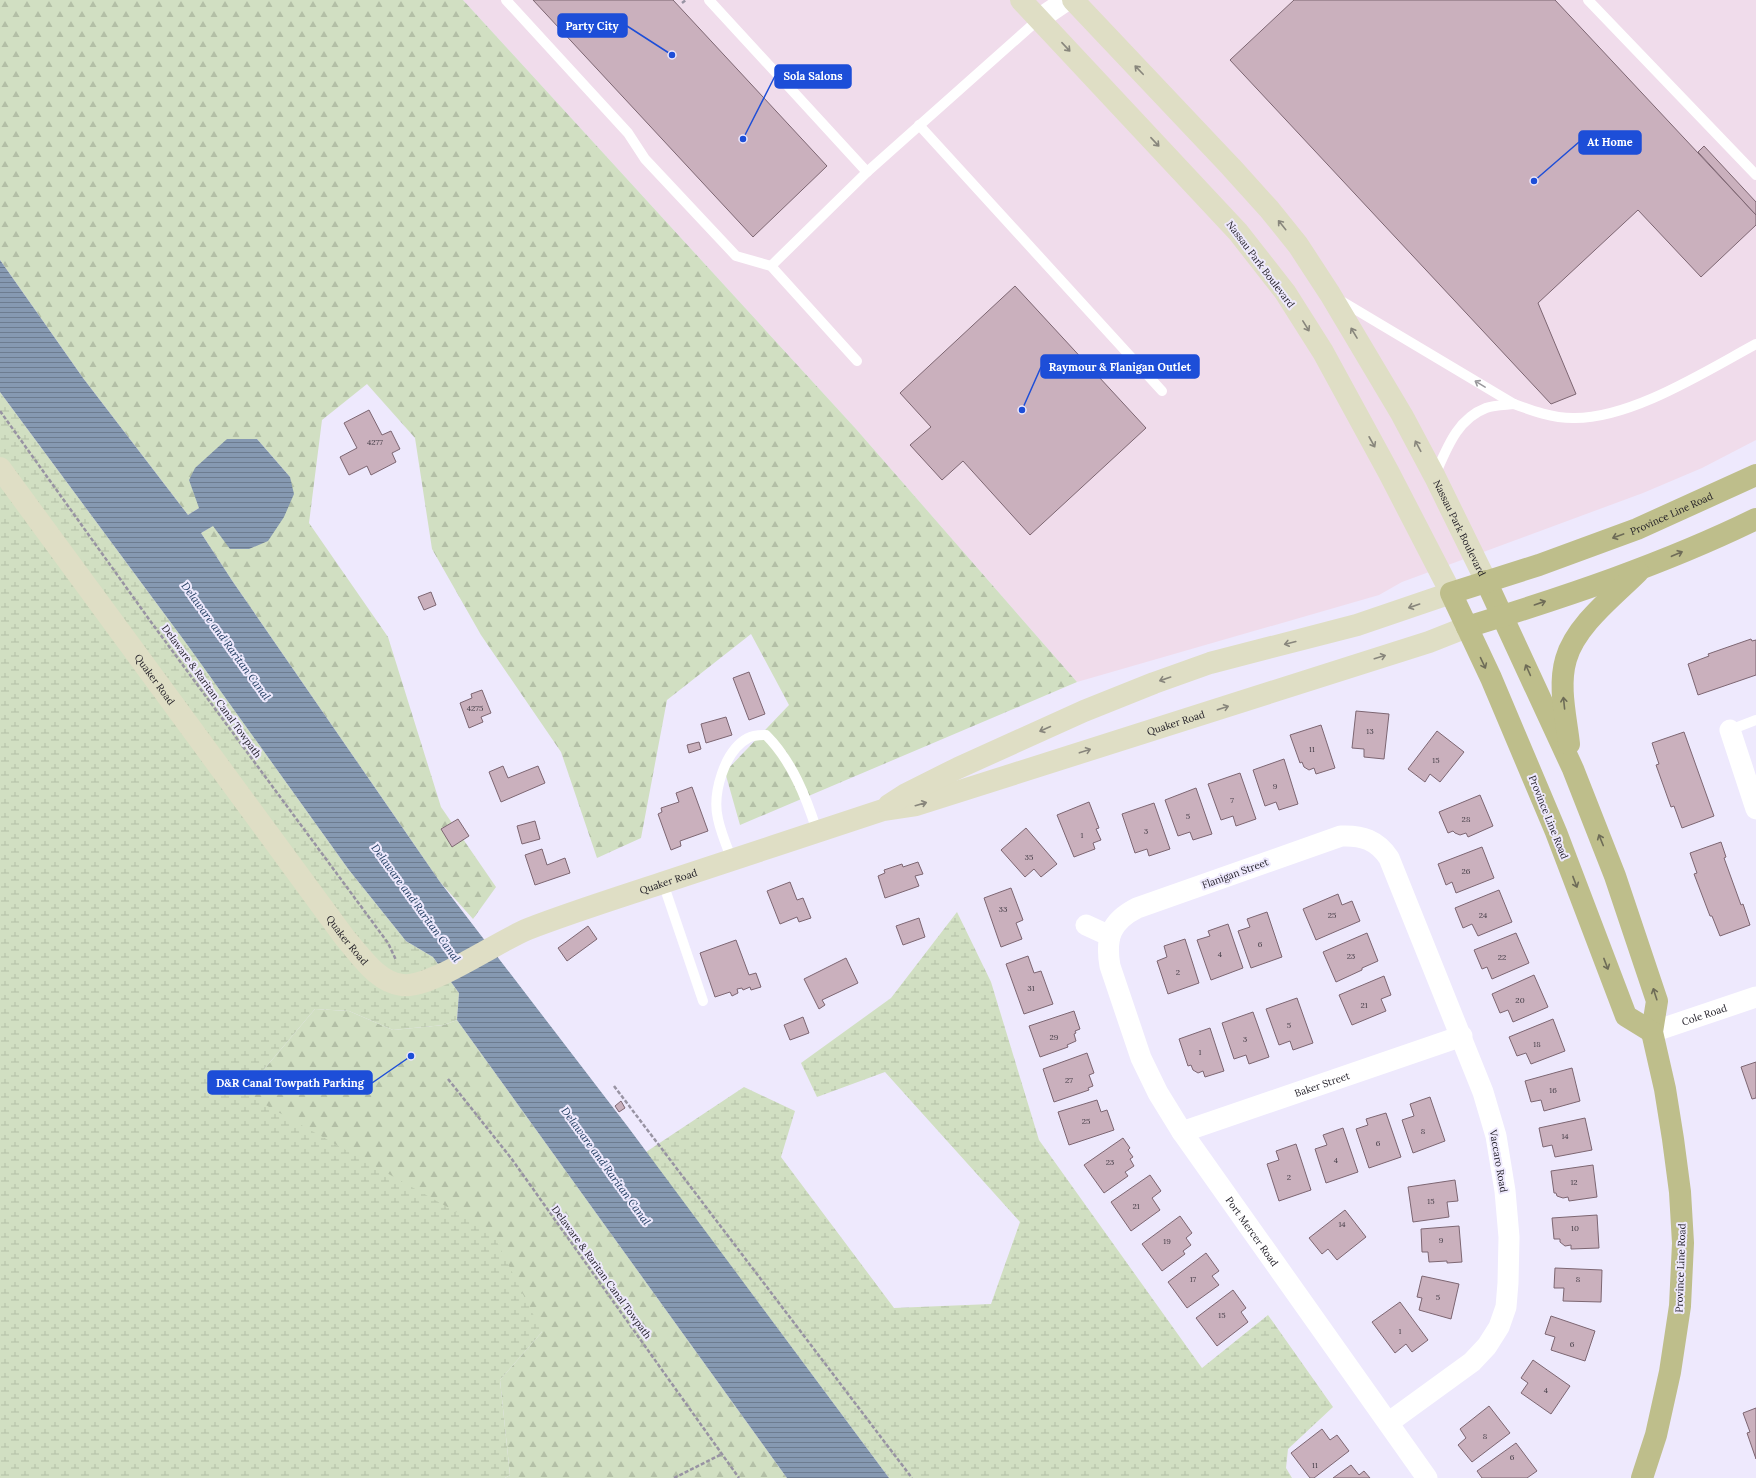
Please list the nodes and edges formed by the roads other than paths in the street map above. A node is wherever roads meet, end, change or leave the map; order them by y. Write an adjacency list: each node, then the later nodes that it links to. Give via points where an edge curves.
1 (506, 0): 11 (lane, via 628,133 645,159 736,256)
2 (709, 0): 9 (lane)
3 (1021, 0): 7 (street, Nassau Park Boulevard)
4 (1067, 0): 7 (street)
5 (1074, 0): 12 (street, Nassau Park Boulevard, one-way to 5, via 1298,245 1269,209)
6 (1588, 0): 10 (lane)
7 (1039, 19): 8 (lane); 23 (street, Nassau Park Boulevard, one-way to 23, via 1238,232 1285,292 1323,352)
8 (919, 125): 9 (lane); 15 (lane)
9 (866, 172): 11 (lane)
10 (1756, 175)
11 (771, 266): 14 (lane)
12 (1330, 294): 16 (lane, one-way to 12); 19 (street, Nassau Park Boulevard, one-way to 12, via 1402,415)
13 (1756, 344): 16 (lane, via 1672,389 1632,406 1603,414 1574,418 1552,416)
14 (857, 361)
15 (1162, 391)
16 (1514, 404): 19 (lane, via 1487,408 1466,419 1450,441)
17 (0, 468): 34 (street, Quaker Road, via 346,938 372,969 388,981 403,985 419,984 527,930)
18 (1756, 475): 22 (main road, Province Line Road, one-way to 22, via 1637,529 1539,565)
19 (1435, 477): 22 (street, Nassau Park Boulevard)
20 (1756, 518): 21 (main road, one-way to 20, via 1716,538)
21 (1641, 569): 24 (main road, one-way to 21); 28 (main road, one-way to 21, via 1563,701 1566,658 1586,623)
22 (1486, 581): 23 (main road); 24 (main road, Province Line Road)
23 (1451, 593): 25 (main road, Province Line Road); 30 (street, Quaker Road, one-way to 30, via 1357,625 1210,663 1154,682 958,768 906,794)
24 (1503, 616): 25 (main road); 28 (main road, Province Line Road, one-way to 24)
25 (1467, 627): 30 (street, Quaker Road, one-way to 25, via 924,803 1429,642); 40 (main road, Province Line Road, one-way to 40, via 1556,832 1626,1016)
26 (1756, 720): 27 (lane)
27 (1730, 730): 29 (street)
28 (1573, 769): 40 (main road, Province Line Road, one-way to 28, via 1657,1001 1616,876)
29 (1754, 796)
30 (883, 810): 31 (street, Quaker Road)
31 (817, 831): 32 (street, Quaker Road); 32 (lane, via 806,798 777,746 766,735 749,737 737,746 724,768 716,796 718,819)
32 (732, 860): 34 (street, Quaker Road)
33 (1392, 864): 36 (street, Flanigan Street, via 1368,831 1341,836 1137,908 1117,923); 41 (street, Vaccaro Road)
34 (663, 883): 39 (lane)
35 (1086, 925): 36 (street)
36 (1110, 936): 37 (street, Flanigan Street, via 1107,950)
37 (1110, 966): 42 (street, Port Mercer Road, via 1141,1058 1158,1093)
38 (1756, 997): 40 (street, Cole Road)
39 (703, 1001)
40 (1652, 1032): 45 (main road, Province Line Road, via 1674,1139 1683,1243 1680,1306 1670,1372 1656,1435)
41 (1462, 1036): 42 (street, Baker Street); 43 (street, Vaccaro Road, via 1486,1099 1496,1136 1505,1191 1509,1237 1506,1307 1499,1327 1488,1346 1472,1362)
42 (1182, 1132): 43 (street, Port Mercer Road)
43 (1388, 1423): 44 (street, Port Mercer Road)
44 (1427, 1478)
45 (1642, 1478)

